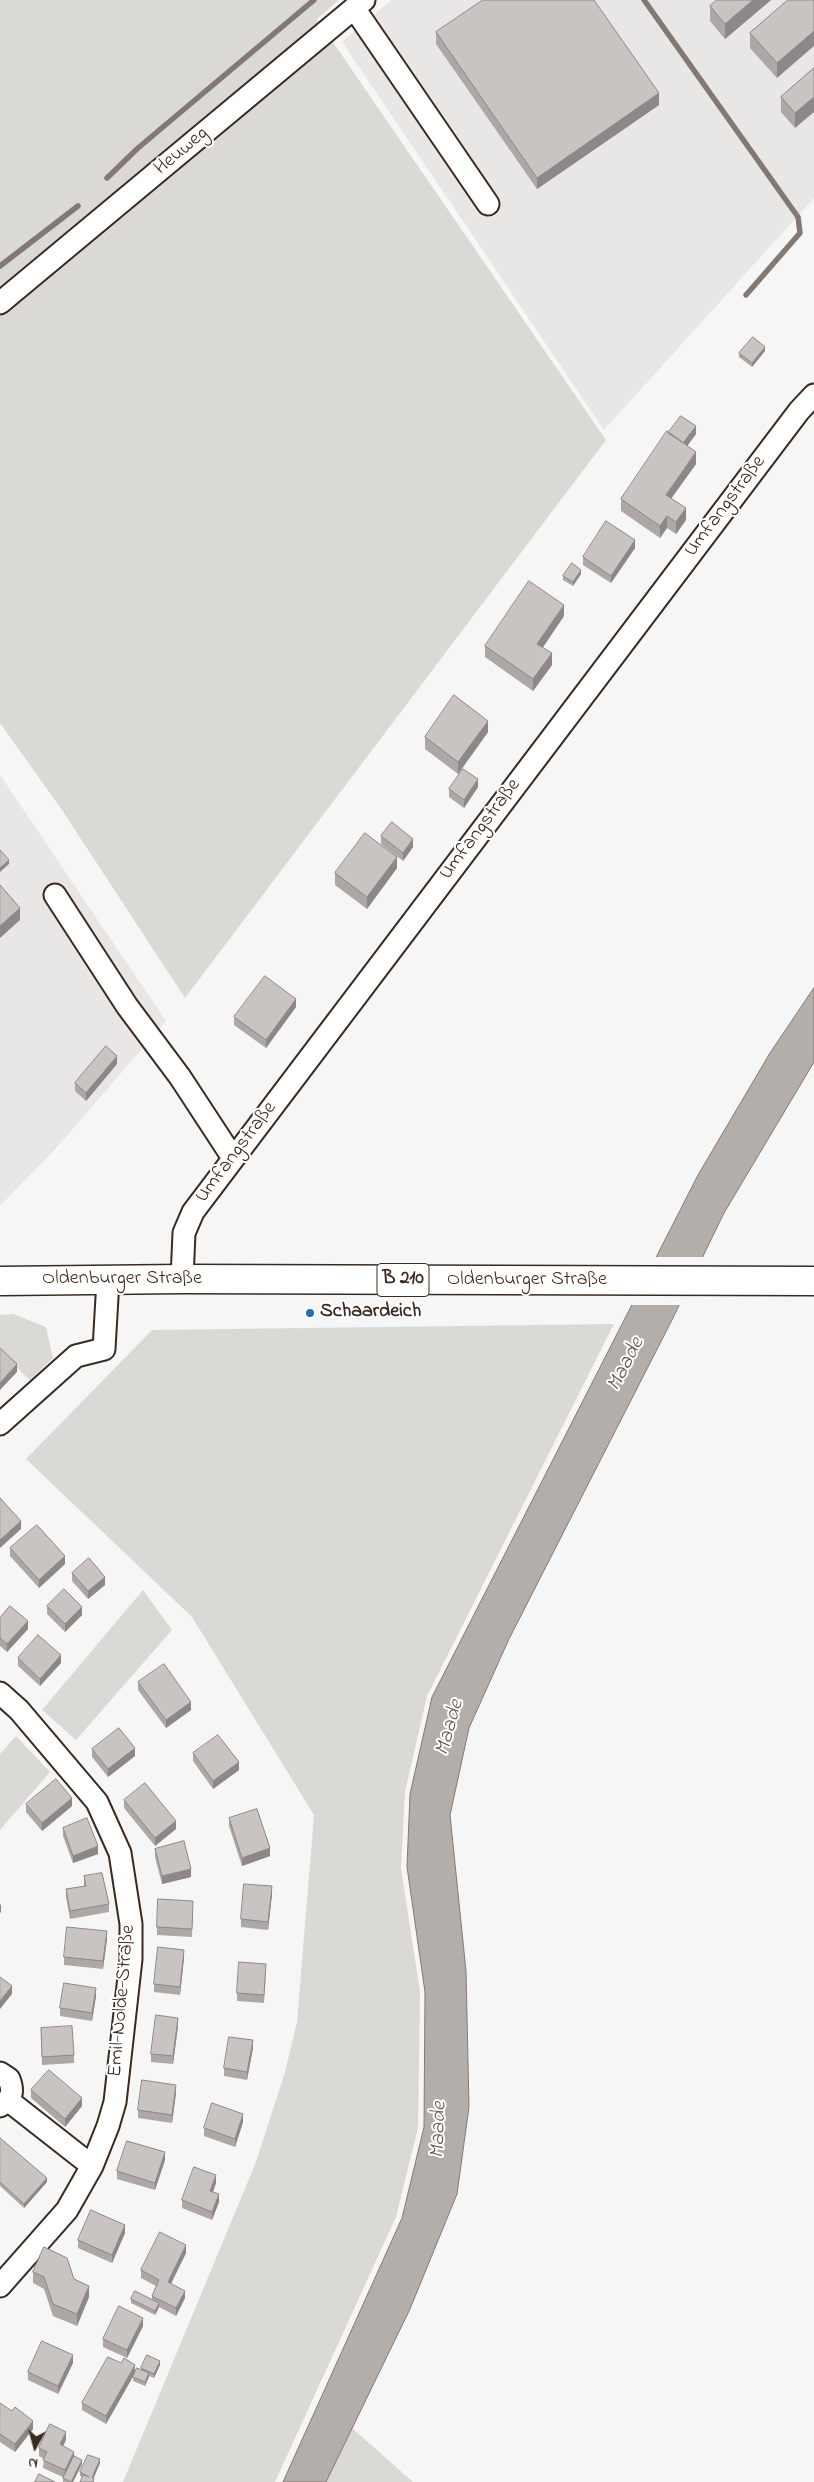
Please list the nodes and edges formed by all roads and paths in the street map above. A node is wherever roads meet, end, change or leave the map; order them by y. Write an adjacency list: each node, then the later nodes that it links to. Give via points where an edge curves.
1 (359, 4): 2 (street); 3 (street, Heuweg)
2 (488, 204)
3 (0, 303)
4 (814, 394): 6 (street, Umfangstraße)
5 (55, 895): 6 (street, via 127,1006 180,1076)
6 (233, 1158): 8 (street, Umfangstraße, via 192,1212 184,1233)
7 (108, 1280): 8 (main road, Oldenburger Straße / B 210); 10 (main road, Oldenburger Straße / B 210); 11 (street, via 104,1349 76,1356)
8 (182, 1280): 9 (main road, Oldenburger Straße / B 210)
9 (814, 1281)
10 (0, 1282)
11 (0, 1424)
12 (0, 1694): 15 (street, Emil-Nolde-Straße, via 19,1710 97,1802 120,1854 131,1924 130,1959 115,2102)
13 (0, 2073): 14 (street, via 10,2079 12,2092)
14 (4, 2103): 15 (street)
15 (92, 2166): 16 (street, Emil-Nolde-Straße, via 68,2210)
16 (0, 2286)

